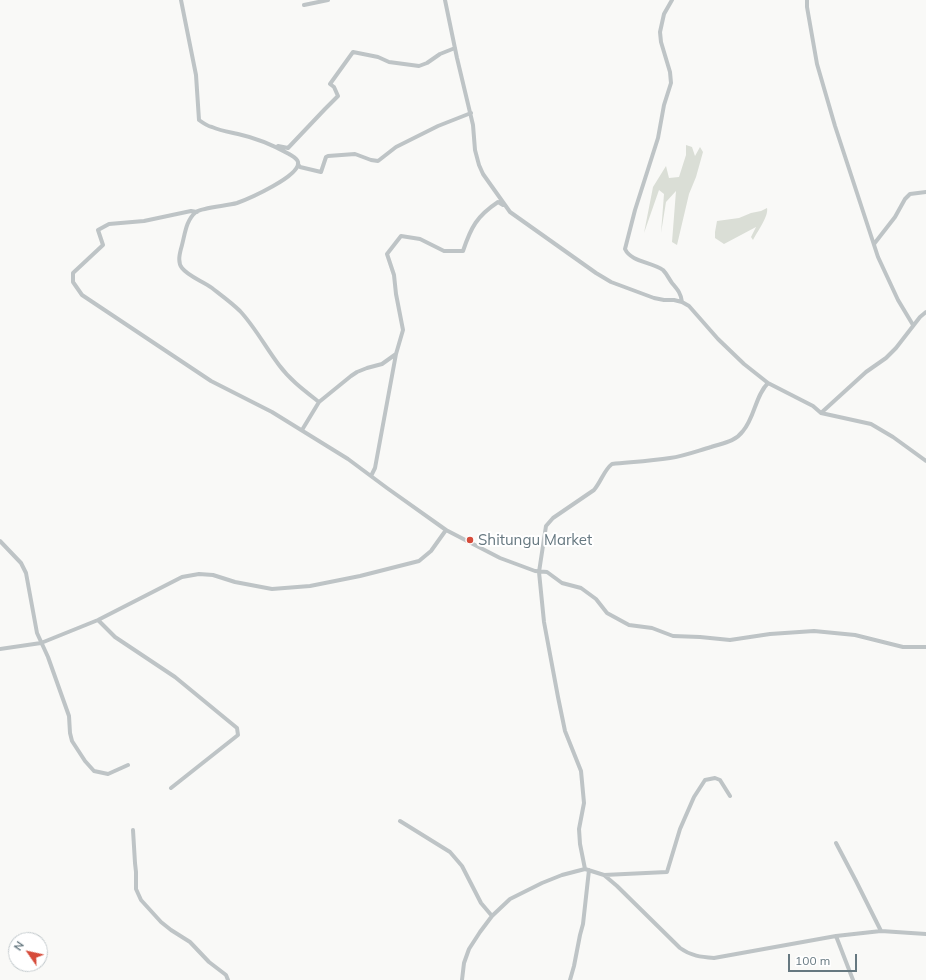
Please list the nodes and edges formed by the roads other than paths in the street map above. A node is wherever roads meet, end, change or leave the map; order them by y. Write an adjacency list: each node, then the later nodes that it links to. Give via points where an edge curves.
1 (181, 0): 9 (street, via 196,75 199,120 212,127)
2 (328, 0): 6 (street)
3 (445, 0): 7 (street)
4 (672, 0): 15 (street, via 664,14 660,32 671,83 658,138 625,249 634,258 664,271 680,292)
5 (807, 0): 14 (street, via 817,64)
6 (304, 5)
7 (455, 48): 8 (street); 9 (street, via 419,66 389,62 353,52 330,84 338,96 288,148)
8 (471, 113): 10 (street, via 396,147 378,161 355,154 328,156 321,172 300,167); 12 (street, via 479,165)
9 (276, 146): 10 (street, via 293,157)
10 (298, 164): 13 (street, via 290,175 263,191 238,202 204,208)
11 (926, 192): 14 (street, via 910,194 905,198)
12 (504, 206): 15 (street, via 611,282 654,298); 18 (street, via 498,202 485,211 470,231 463,251 444,251 420,239 401,236 387,254 394,275 404,327)
13 (197, 212): 20 (street, via 189,219 180,254 181,267 212,288 240,312 291,379); 22 (street, via 109,224 98,230 103,245 73,273 73,282 82,295 211,381)
14 (874, 244): 17 (street, via 884,272)
15 (682, 302): 19 (street, via 697,314 744,364)
16 (926, 312): 17 (street)
17 (913, 325): 21 (street, via 886,358 866,372)
18 (396, 354): 20 (street, via 382,364 357,372); 24 (street)
19 (768, 383): 21 (street, via 813,406); 27 (street, via 761,392 750,422 734,440 683,455 611,466 594,490 553,518 546,526)
20 (319, 402): 22 (street)
21 (821, 413): 23 (street, via 871,424)
22 (302, 430): 24 (street)
23 (926, 461)
24 (371, 476): 25 (street)
25 (446, 530): 27 (street, via 500,558); 28 (street, via 419,561 395,568 310,586 280,589 235,582 213,575 194,574 182,577)
26 (0, 541): 29 (street, via 21,563 26,573)
27 (539, 572): 30 (street, via 547,572 562,583 582,588 596,599 607,613 629,625 652,628 673,636 730,640 814,631 855,635 903,647); 38 (street, via 544,622 565,731 581,771 584,802 579,829)
28 (98, 620): 29 (street); 33 (street, via 115,637 175,677 237,728 238,735)
29 (41, 643): 31 (street); 32 (street, via 69,716 72,741 85,761 94,771 108,774)
30 (926, 648)
31 (0, 649)
32 (128, 765)
33 (171, 788)
34 (730, 796): 39 (street, via 720,780 715,778 705,780 700,786 680,829 668,872)
35 (400, 821): 40 (street, via 450,852 462,866 481,903)
36 (133, 830): 44 (street, via 136,889 141,900 161,922 190,942)
37 (836, 843): 41 (street)
38 (587, 869): 39 (street); 40 (street, via 562,875 528,889 510,899); 46 (street, via 584,924)
39 (604, 875): 43 (street, via 680,948 693,956 714,958)
40 (492, 916): 45 (street, via 469,949)
41 (881, 931): 42 (street); 43 (street)
42 (926, 934)
43 (836, 936): 47 (street)
44 (228, 980)
45 (462, 980)
46 (570, 980)
47 (853, 980)

